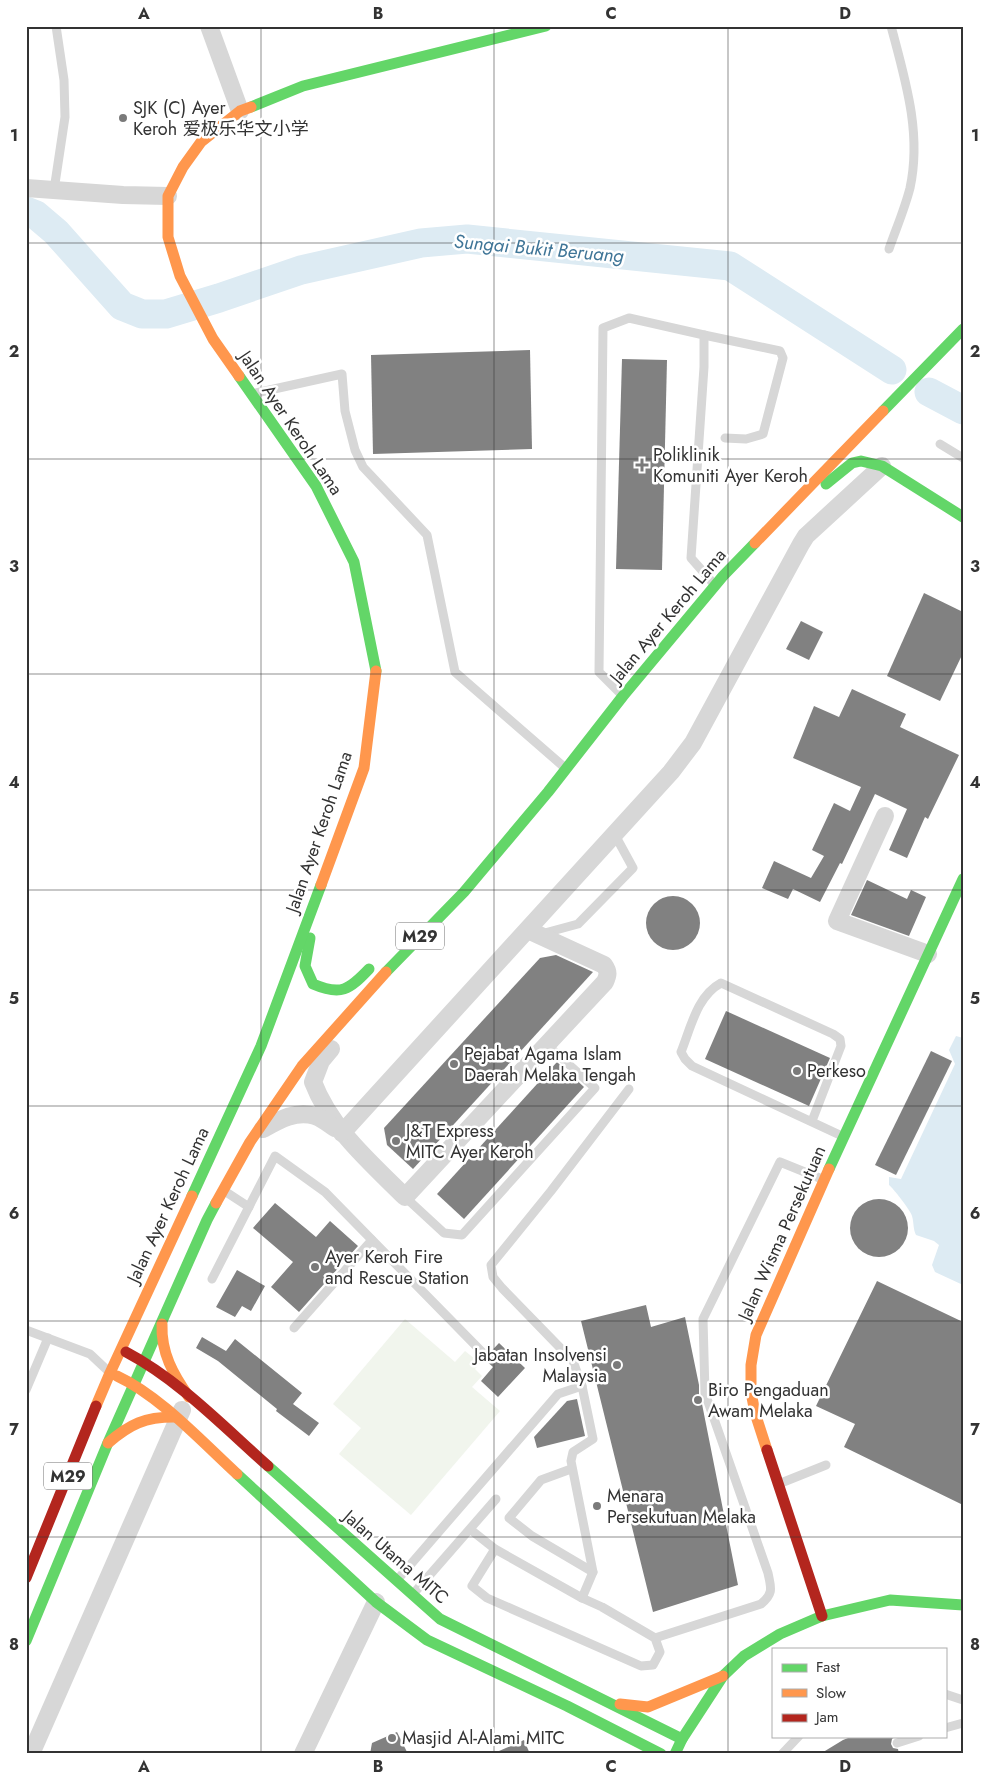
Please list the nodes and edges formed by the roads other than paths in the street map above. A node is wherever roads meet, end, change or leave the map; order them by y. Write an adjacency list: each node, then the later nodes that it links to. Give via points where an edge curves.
1 (56, 26): 7 (lane, via 64,80 65,117)
2 (208, 26): 5 (street)
3 (546, 26): 5 (main road, Jalan Ayer Keroh Lama / M29, via 304,86)
4 (891, 26): 9 (lane, via 908,92 915,145 910,188)
5 (240, 111): 8 (main road, Jalan Ayer Keroh Lama / M29, via 201,142)
6 (26, 188): 7 (street)
7 (54, 190): 8 (street)
8 (168, 196): 12 (main road, Jalan Ayer Keroh Lama / M29, via 168,237 180,276 213,339)
9 (889, 249)
10 (963, 330): 13 (main road, via 883,421); 19 (main road, Jalan Ayer Keroh Lama / M29)
11 (704, 335): 14 (lane, via 780,351 783,358 763,434 746,439); 20 (lane, via 691,558); 21 (lane, via 629,318 603,328 599,672)
12 (252, 394): 22 (lane, via 342,374 345,411 363,467 427,535 455,672); 24 (main road, Jalan Ayer Keroh Lama / M29, via 316,486 354,562 376,673 364,768)
13 (875, 436)
14 (725, 438)
15 (940, 444): 17 (lane)
16 (879, 458): 18 (main road); 19 (main road, via 852,463); 26 (street, via 806,536 694,743)
17 (963, 458)
18 (963, 517)
19 (723, 576): 20 (main road, Jalan Ayer Keroh Lama / M29)
20 (715, 586): 21 (main road, Jalan Ayer Keroh Lama / M29)
21 (623, 696): 22 (main road, Jalan Ayer Keroh Lama / M29)
22 (566, 769): 23 (main road, Jalan Ayer Keroh Lama / M29)
23 (548, 792): 27 (main road); 29 (main road, Jalan Ayer Keroh Lama / M29)
24 (350, 805): 32 (main road, via 308,944 305,966 313,984 327,991 342,992 359,980); 40 (main road, Jalan Ayer Keroh Lama / M29)
25 (885, 816): 31 (street, via 837,920)
26 (614, 835): 30 (street); 30 (lane, via 633,868 578,924)
27 (472, 864)
28 (963, 879): 31 (main road, Jalan Wisma Persekutuan)
29 (464, 892): 36 (main road, Jalan Ayer Keroh Lama / M29, via 400,956 302,1066); 37 (street, via 321,1061 313,1082 319,1098)
30 (533, 932): 33 (street, via 604,965 608,970 605,982); 37 (street)
31 (928, 954): 38 (main road, Jalan Wisma Persekutuan)
32 (378, 959)
33 (546, 1044): 41 (street); 41 (lane, via 595,1088 462,1235 444,1233)
34 (629, 1089): 55 (lane, via 491,1265 493,1277 573,1361)
35 (812, 1121): 35 (lane, via 685,1060 681,1052 701,1002 711,988 721,983 840,1039 841,1046); 38 (lane)
36 (257, 1132): 37 (street, via 284,1117 302,1114 316,1116); 40 (main road, Jalan Ayer Keroh Lama / M29)
37 (342, 1133): 41 (street)
38 (844, 1137): 39 (main road, Jalan Wisma Persekutuan)
39 (824, 1180): 62 (main road, Jalan Wisma Persekutuan, via 756,1335 750,1362 750,1389 755,1413); 74 (lane, via 780,1162 703,1319 704,1393 768,1573 769,1597 761,1604)
40 (210, 1186): 42 (lane); 45 (main road, Jalan Ayer Keroh Lama / M29, via 207,1220); 49 (main road, Jalan Ayer Keroh Lama / M29)
41 (404, 1197)
42 (249, 1207): 43 (lane, via 275,1156 325,1192); 44 (lane)
43 (372, 1240): 46 (lane); 50 (lane)
44 (212, 1279)
45 (163, 1320): 52 (main road, Jalan Ayer Keroh Lama / M29); 57 (main road, via 161,1339 166,1358)
46 (294, 1328)
47 (26, 1330): 48 (lane)
48 (48, 1338): 51 (lane); 56 (lane)
49 (121, 1350): 51 (lane); 52 (main road, Jalan Utama MITC); 53 (main road, Jalan Ayer Keroh Lama / M29)
50 (482, 1352)
51 (98, 1353): 53 (lane)
52 (144, 1362): 54 (main road, Jalan Ayer Keroh Lama / M29); 57 (main road, Jalan Utama MITC)
53 (110, 1373): 54 (main road); 67 (main road, Jalan Ayer Keroh Lama / M29)
54 (134, 1384): 58 (main road); 59 (main road, Jalan Ayer Keroh Lama / M29)
55 (582, 1386): 61 (lane, via 593,1439 574,1452); 68 (lane, via 558,1394)
56 (26, 1390)
57 (189, 1397): 58 (street); 68 (main road, Jalan Utama MITC)
58 (176, 1418): 59 (main road, via 139,1421); 71 (main road); 87 (street)
59 (107, 1445): 75 (main road, Jalan Ayer Keroh Lama / M29)
60 (826, 1465): 62 (lane)
61 (571, 1469): 66 (lane); 66 (lane, via 541,1480 509,1518 532,1536)
62 (778, 1484): 73 (main road, Jalan Wisma Persekutuan)
63 (496, 1499): 64 (lane)
64 (471, 1530): 65 (lane); 69 (lane)
65 (495, 1549): 70 (lane); 74 (lane, via 472,1586 486,1598 640,1666 653,1665 660,1652)
66 (593, 1572): 70 (lane)
67 (26, 1578)
68 (396, 1582): 69 (main road, Jalan Utama MITC)
69 (412, 1595): 79 (main road, Jalan Utama MITC, via 440,1619)
70 (582, 1598): 74 (lane)
71 (376, 1602): 80 (main road, via 427,1640); 88 (street)
72 (963, 1605): 73 (main road, via 890,1600)
73 (822, 1616): 76 (main road, via 780,1634 744,1656)
74 (654, 1638)
75 (26, 1641)
76 (723, 1676): 79 (main road, via 648,1708); 85 (main road)
77 (946, 1694): 78 (lane)
78 (963, 1700)
79 (610, 1703): 85 (main road, Jalan Utama MITC)
80 (597, 1721): 89 (main road); 90 (main road)
81 (963, 1723): 82 (lane)
82 (946, 1728)
83 (796, 1738): 92 (lane)
84 (913, 1738): 86 (lane)
85 (682, 1739): 91 (main road)
86 (897, 1743)
87 (30, 1754)
88 (302, 1754)
89 (633, 1754)
90 (661, 1754)
91 (674, 1754)
92 (782, 1754)

